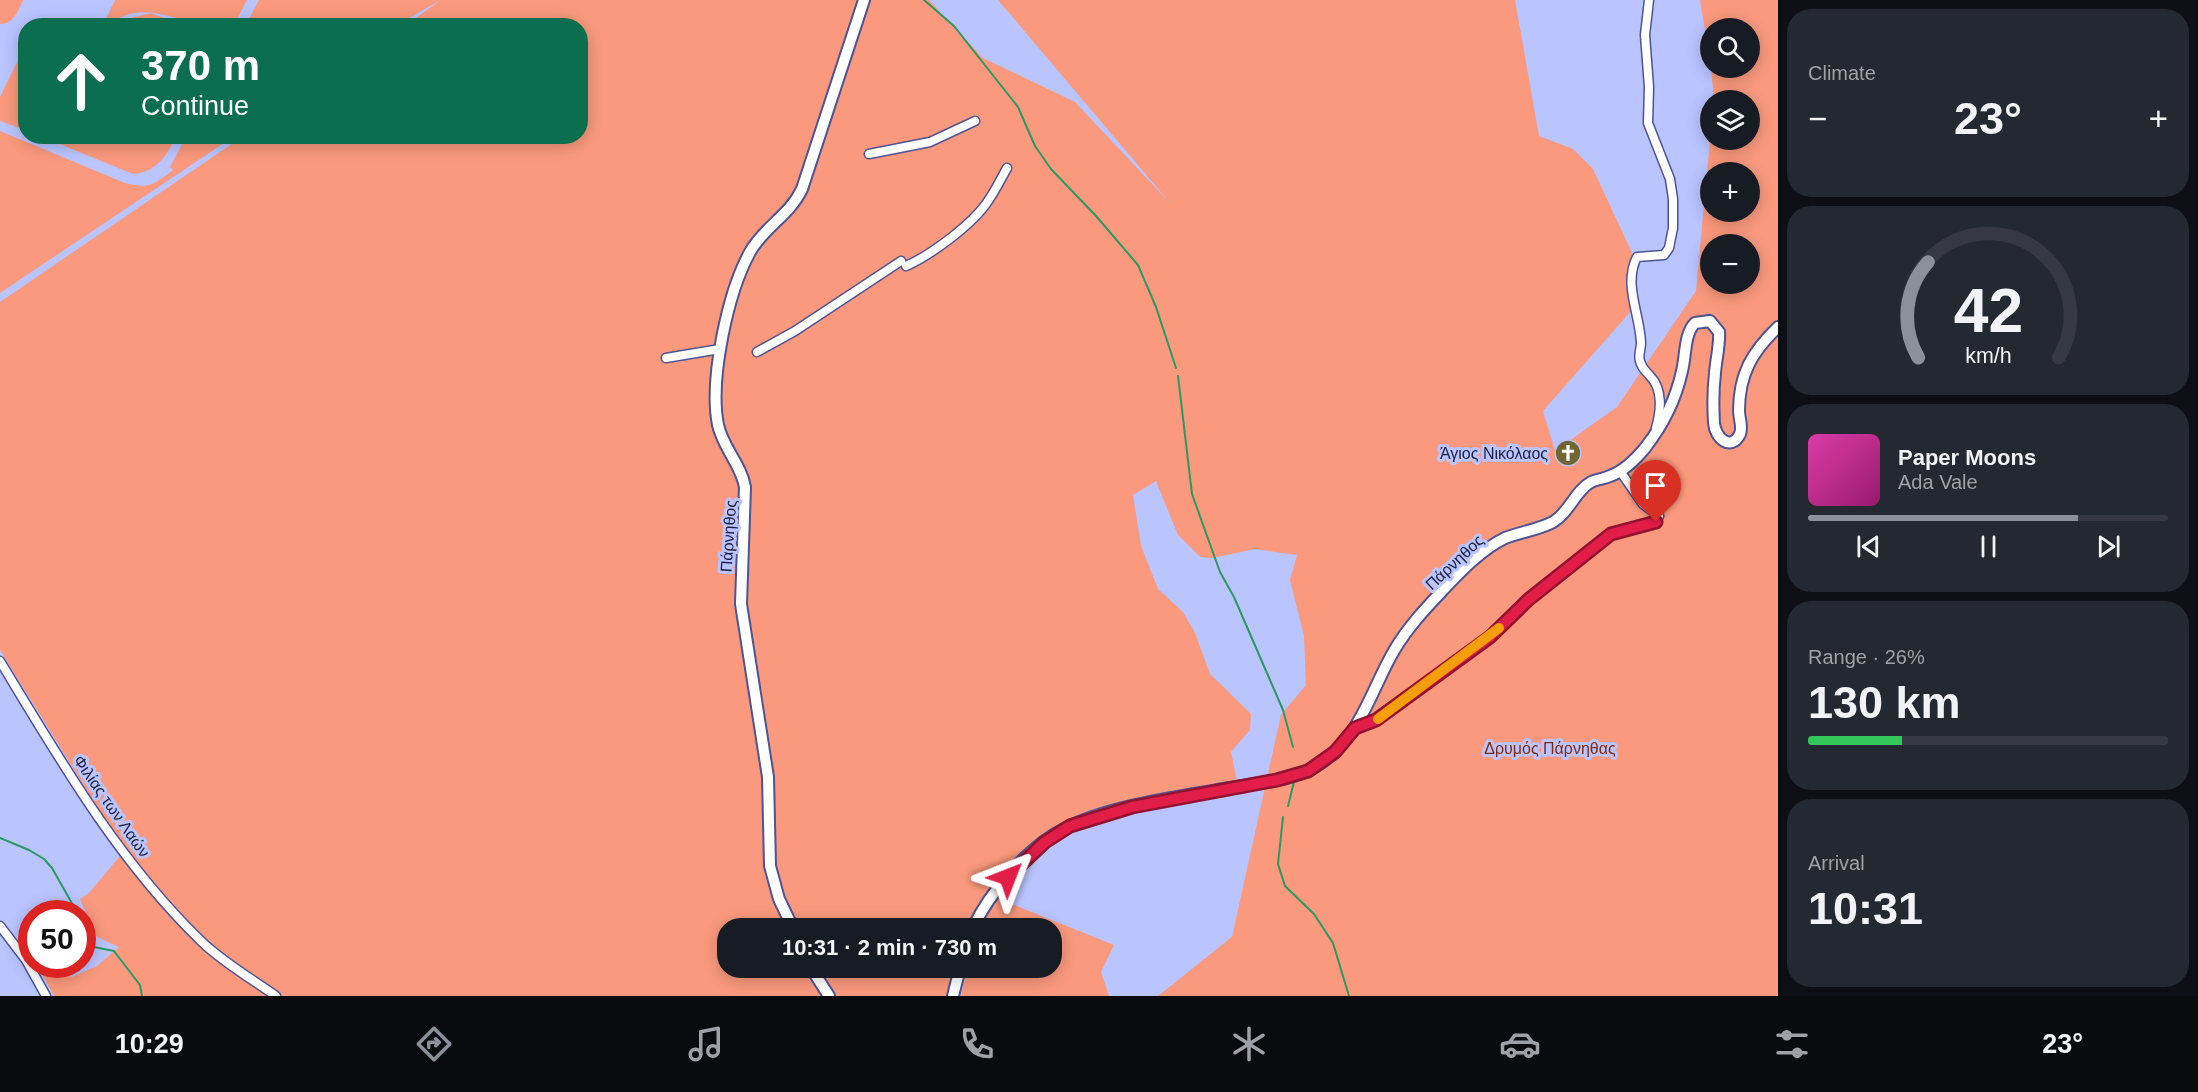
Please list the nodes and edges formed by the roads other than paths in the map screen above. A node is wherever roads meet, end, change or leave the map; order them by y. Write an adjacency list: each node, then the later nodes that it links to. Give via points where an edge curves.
1 (864, 0): 7 (main road, Πάρνηθος, via 802,189 788,212 760,237 751,251)
2 (1649, 0): 10 (street, via 1645,35 1648,123 1670,179 1673,199 1669,248 1664,255 1637,257 1631,268 1641,343 1639,358 1661,396)
3 (975, 121): 4 (street, via 930,142)
4 (869, 154)
5 (1006, 168): 8 (street, via 988,203 921,259 904,264)
6 (1778, 327): 10 (main road, Πάρνηθος, via 1751,358 1741,394 1740,433 1735,440 1726,442 1715,431 1713,401 1719,332 1710,321 1695,323 1689,331 1674,397)
7 (720, 349): 9 (street); 14 (main road, Πάρνηθος, via 715,394 718,426 741,472 746,494 740,590 768,777 770,866)
8 (757, 352)
9 (666, 358)
10 (1654, 435): 11 (main road, Πάρνηθος)
11 (1620, 471): 13 (main road, Πάρνηθος, via 1590,483 1553,522 1492,546 1444,589 1404,634); 13 (street, via 1643,504 1659,516 1656,522 1611,534 1528,600 1490,637 1376,720)
12 (0, 661): 20 (street, Φιλίας των Λαών, via 121,851 201,941)
13 (1355, 728): 15 (main road, Πάρνηθος, via 1330,756 1308,771 1132,807 1063,829 1008,877)
14 (788, 918)
15 (978, 918)
16 (0, 926): 19 (street, via 26,960)
17 (818, 978): 21 (main road)
18 (958, 978): 22 (main road)
19 (46, 996)
20 (276, 996)
21 (829, 996)
22 (953, 996)

